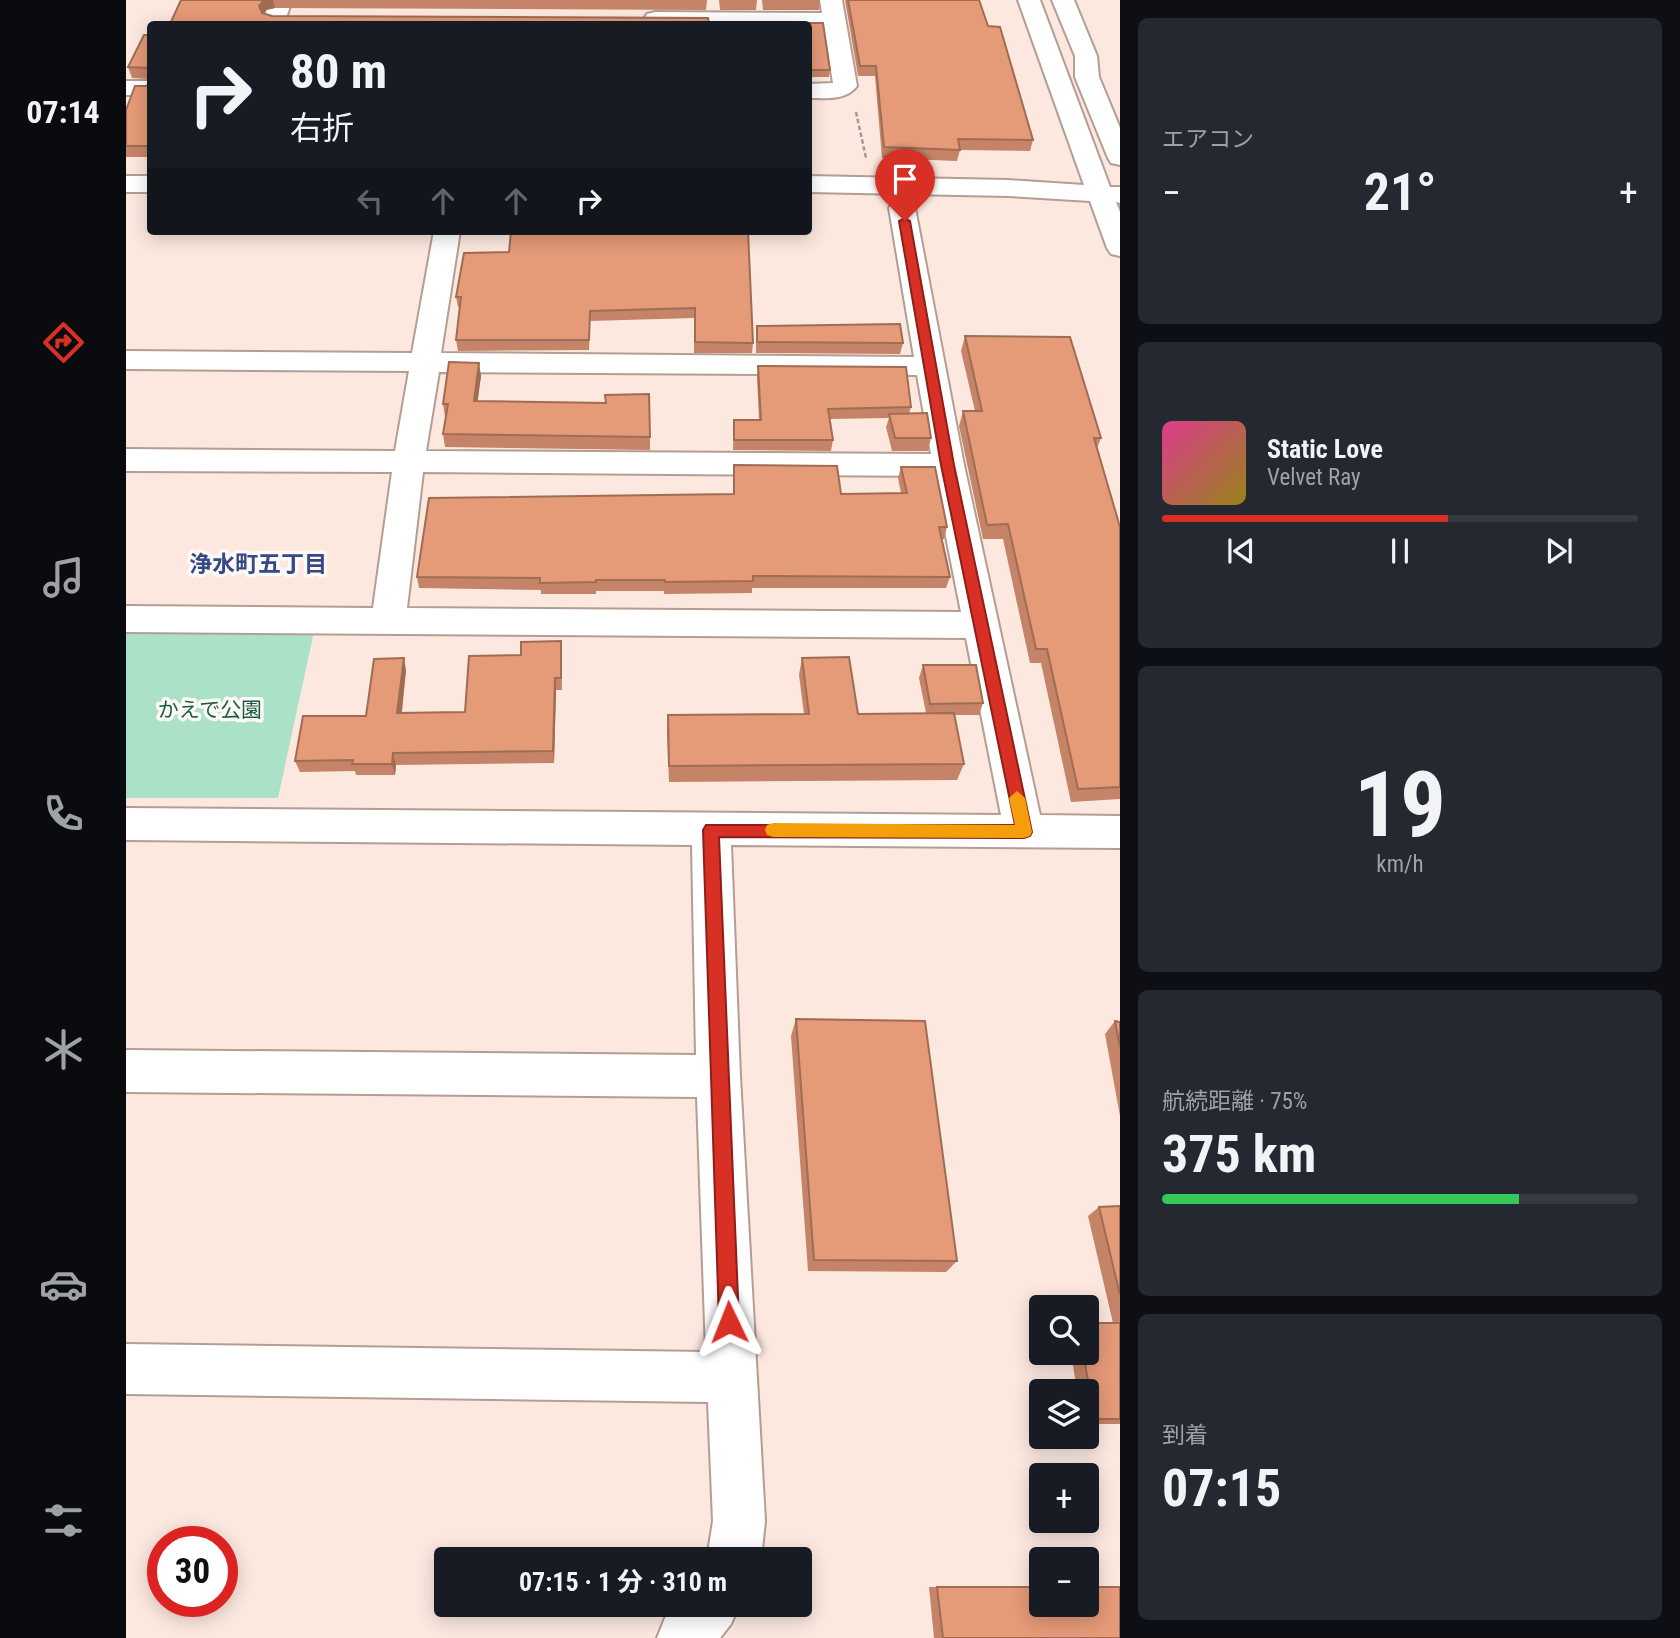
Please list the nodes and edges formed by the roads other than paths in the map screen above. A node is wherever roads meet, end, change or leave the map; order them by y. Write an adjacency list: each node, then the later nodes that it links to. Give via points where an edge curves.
1 (1029, 0): 14 (street)
2 (1063, 0): 10 (street, via 1086,56 1087,77)
3 (833, 10): 6 (street); 9 (street, via 845,86)
4 (276, 14): 5 (street)
5 (302, 18)
6 (634, 19)
7 (126, 88): 8 (street)
8 (147, 88)
9 (812, 91)
10 (1120, 158)
11 (126, 184): 12 (street)
12 (147, 184)
13 (812, 184): 14 (street)
14 (1110, 195): 18 (street, via 1046,207); 20 (street)
15 (126, 204): 16 (street)
16 (147, 204)
17 (812, 207): 18 (street)
18 (902, 208): 23 (street)
19 (446, 235): 22 (street)
20 (1120, 248)
21 (126, 360): 22 (street)
22 (426, 362): 23 (street); 25 (street)
23 (929, 366): 26 (street)
24 (126, 460): 25 (street)
25 (409, 462): 26 (street); 28 (street)
26 (948, 465): 29 (street)
27 (126, 619): 28 (street)
28 (388, 621): 29 (street)
29 (982, 625): 32 (street)
30 (126, 824): 31 (street)
31 (711, 830): 32 (street); 35 (street)
32 (1024, 832): 33 (street)
33 (1120, 832)
34 (126, 1071): 35 (street)
35 (718, 1076): 37 (street)
36 (126, 1369): 37 (street)
37 (731, 1377): 38 (street, via 739,1521)
38 (736, 1547)
39 (702, 1617): 40 (street)
40 (685, 1638)

